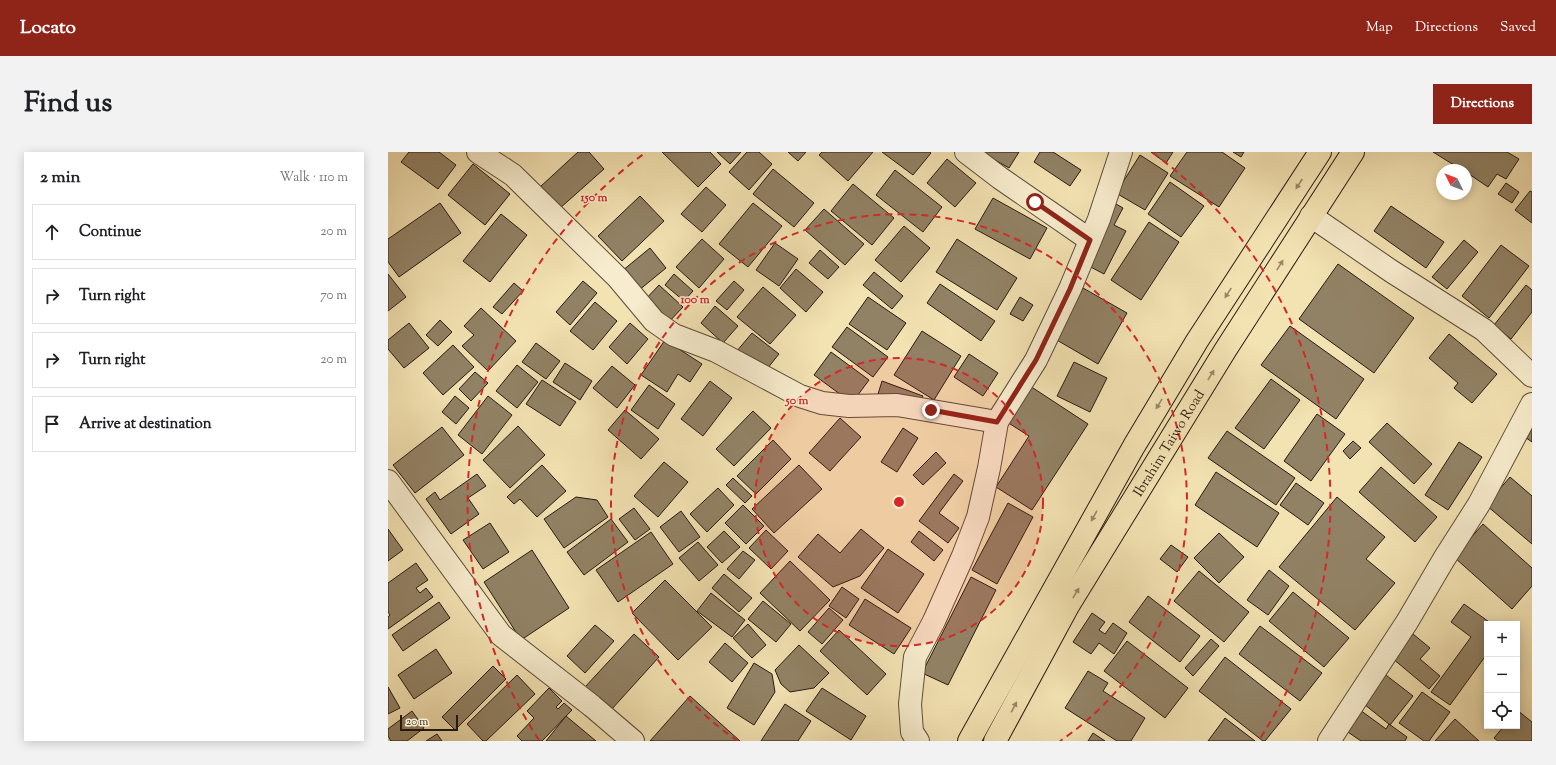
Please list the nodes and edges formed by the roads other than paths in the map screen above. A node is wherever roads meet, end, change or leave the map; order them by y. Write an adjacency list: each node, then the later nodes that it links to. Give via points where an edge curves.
1 (478, 152): 10 (street, via 513,175 618,278 654,322 674,335 716,351 800,396 822,403 896,406)
2 (966, 152): 7 (street)
3 (1121, 152): 7 (street)
4 (1320, 152): 14 (main road, Ibrahim Taiwo Road, one-way to 14, via 1197,341 1134,446)
5 (1353, 152): 6 (main road, Ibrahim Taiwo Road)
6 (1311, 216): 8 (street, via 1484,330); 15 (main road, Ibrahim Taiwo Road, one-way to 6, via 1068,606)
7 (1090, 240): 10 (street, via 1036,360)
8 (1532, 376)
9 (1532, 404): 16 (street, via 1479,504 1407,622)
10 (997, 422): 13 (street, via 978,517 934,621 915,657 910,704 912,732)
11 (388, 481): 12 (street, via 501,635)
12 (633, 741)
13 (918, 741)
14 (969, 741)
15 (995, 741)
16 (1329, 741)

